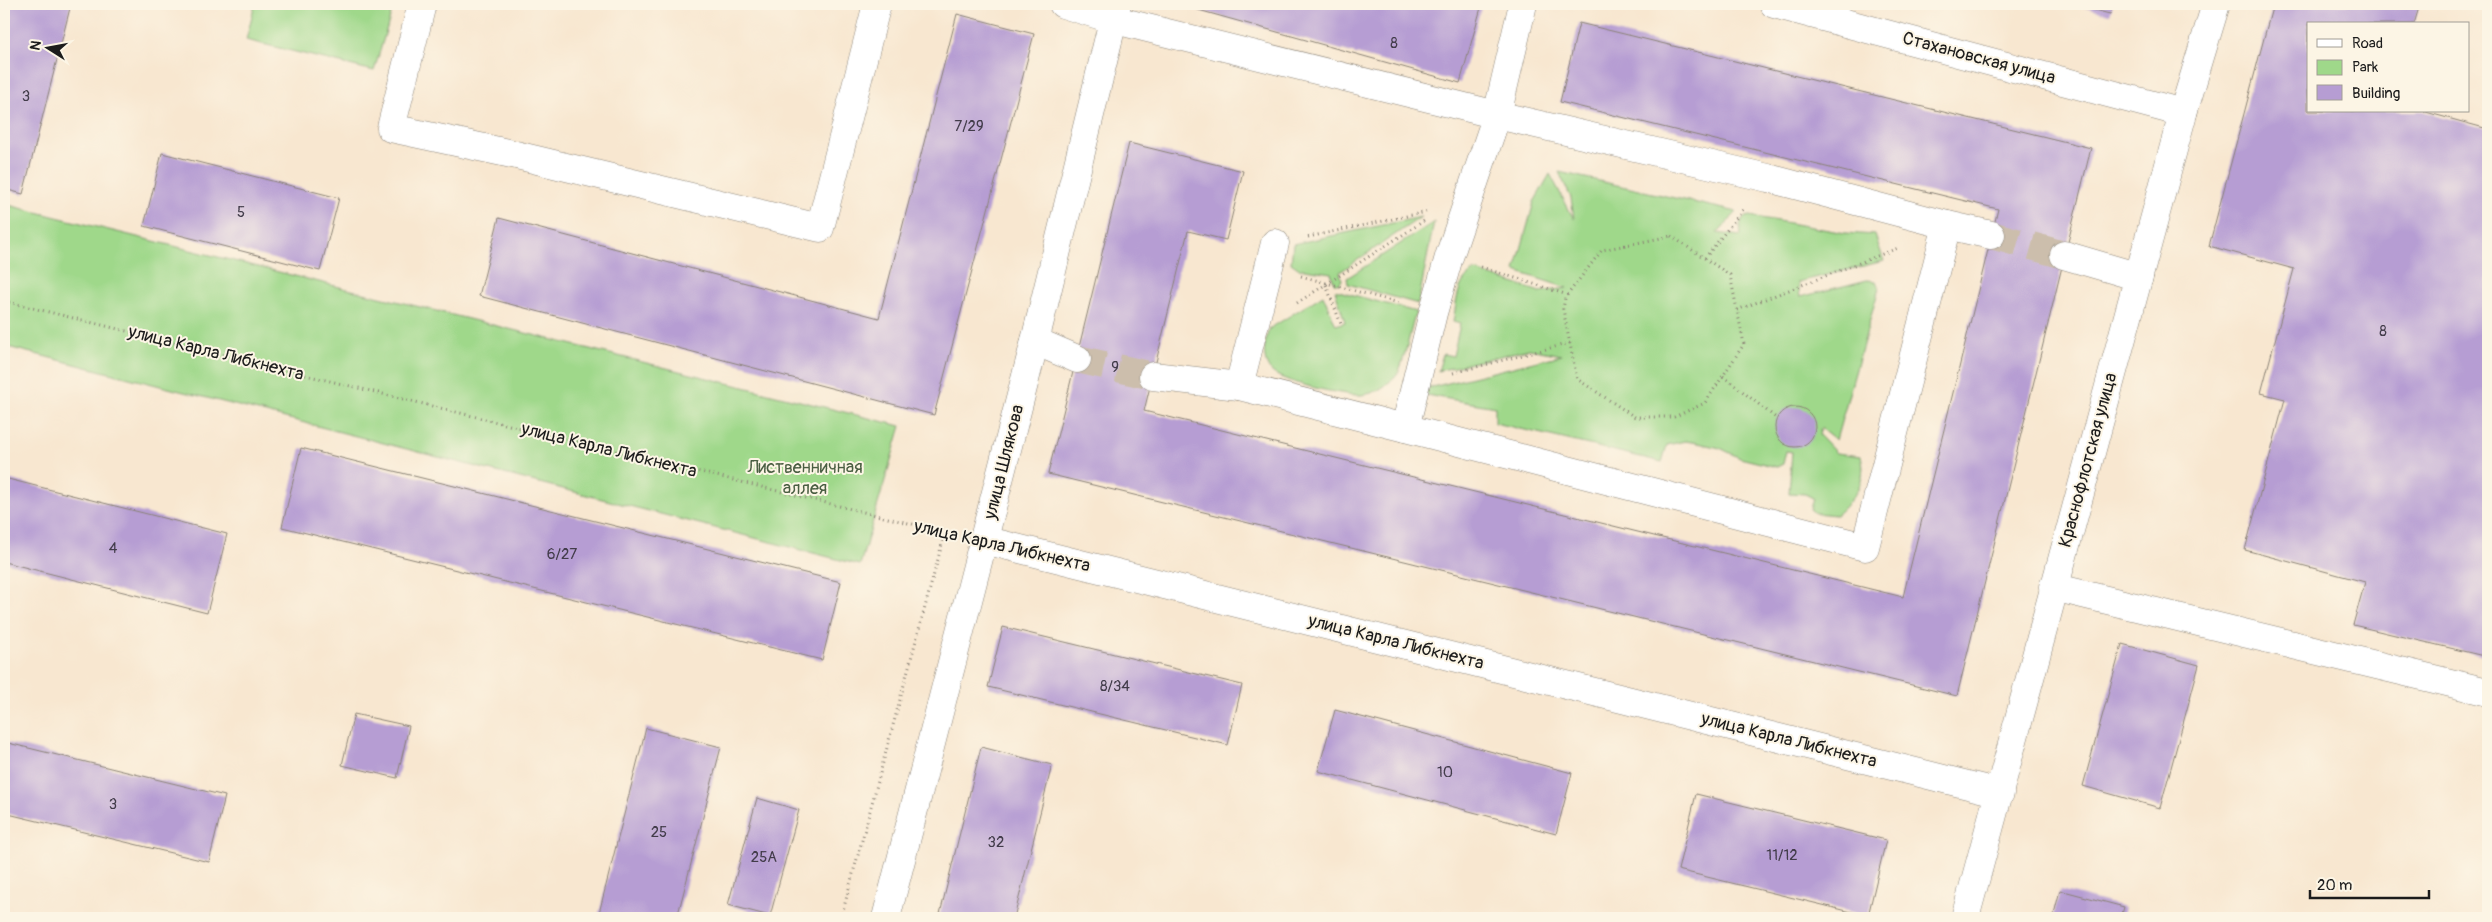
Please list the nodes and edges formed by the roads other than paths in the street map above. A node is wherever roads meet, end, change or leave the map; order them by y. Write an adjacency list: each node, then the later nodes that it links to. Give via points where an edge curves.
1 (422, 4): 2 (street, via 391,128 820,228)
2 (877, 4)
3 (1063, 4): 7 (street)
4 (1523, 4): 9 (street)
5 (1774, 4): 8 (street, Стахановская улица)
6 (2216, 4): 8 (street, Краснофлотская улица)
7 (1116, 12): 9 (street); 15 (street, улица Шлякова)
8 (2183, 113): 14 (street, Краснофлотская улица)
9 (1497, 115): 10 (street, via 1768,178); 19 (street, via 1449,257)
10 (1946, 227): 11 (street); 19 (street, via 1865,547)
11 (1991, 235)
12 (1275, 243): 18 (street)
13 (2064, 255): 14 (street)
14 (2139, 277): 21 (street, Краснофлотская улица)
15 (1035, 341): 16 (street); 20 (street, улица Шлякова)
16 (1077, 359)
17 (1153, 376): 18 (street)
18 (1239, 386): 19 (street)
19 (1405, 428)
20 (984, 540): 23 (street, улица Карла Либкнехта); 24 (street, улица Шлякова)
21 (2053, 588): 22 (street); 23 (street, Краснофлотская улица)
22 (2488, 692)
23 (2000, 793): 25 (street, Краснофлотская улица)
24 (886, 918)
25 (1965, 918)

